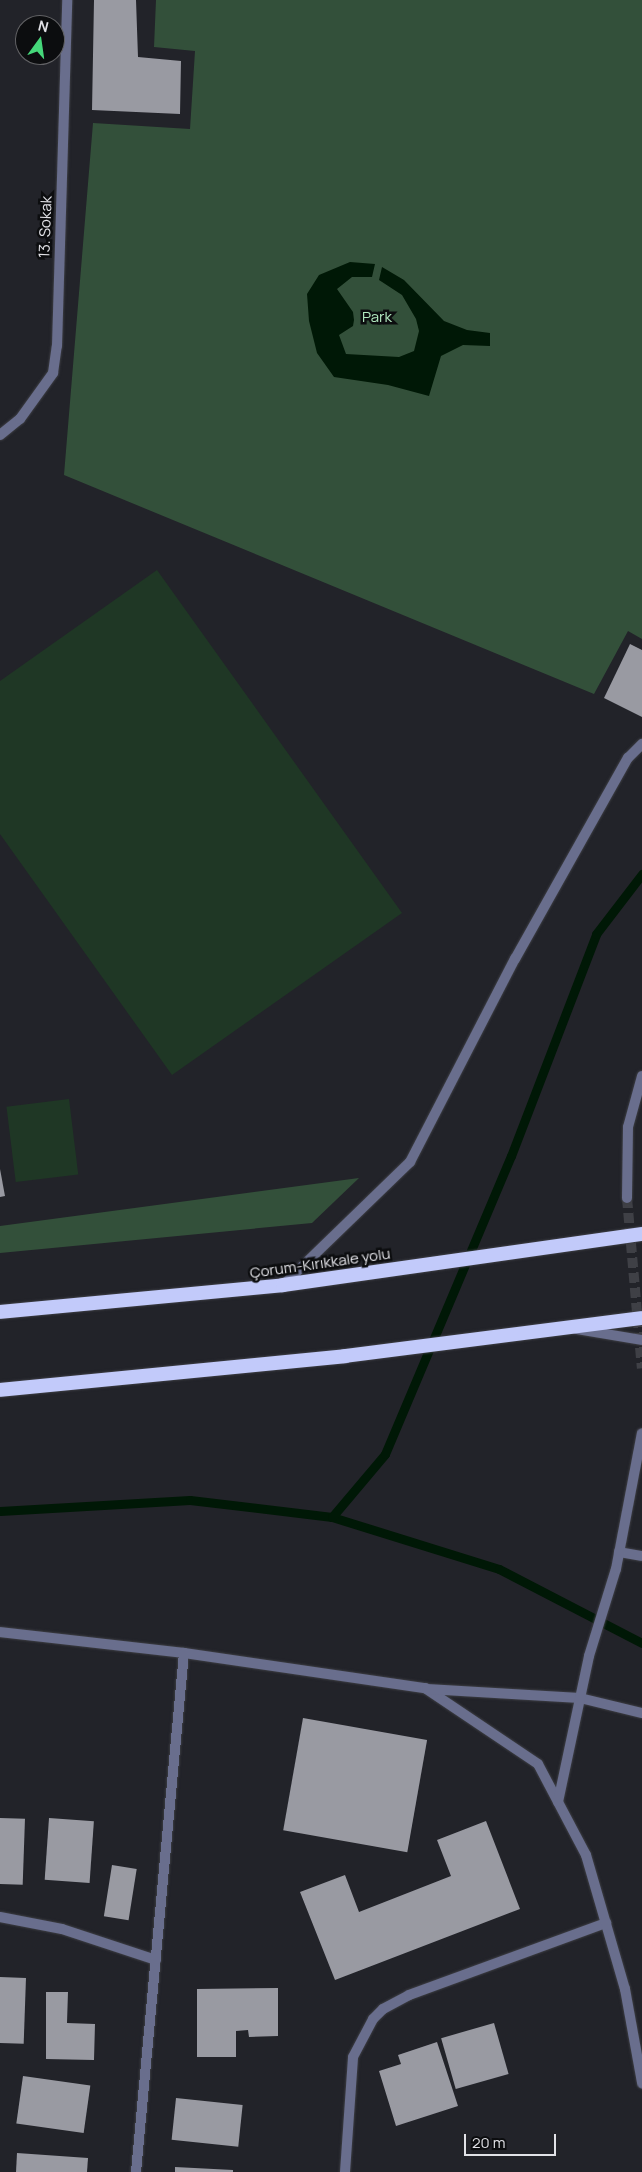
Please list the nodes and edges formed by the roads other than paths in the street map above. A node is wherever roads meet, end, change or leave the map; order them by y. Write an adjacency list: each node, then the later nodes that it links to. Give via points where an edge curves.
1 (67, 0): 2 (street, 13. Sokak, via 58,336 53,373 20,419)
2 (0, 435)
3 (642, 744): 7 (street, via 628,758 515,959 410,1162)
4 (642, 1076): 5 (street, via 628,1128)
5 (627, 1198)
6 (642, 1234): 7 (highway, Çorum-Kırıkkale yolu)
7 (283, 1285): 8 (highway, Çorum-Kırıkkale yolu)
8 (0, 1312)
9 (642, 1318): 10 (highway)
10 (570, 1328): 11 (street); 12 (highway, via 345,1356)
11 (642, 1340)
12 (0, 1390)
13 (642, 1433): 14 (street)
14 (619, 1552): 15 (street); 19 (street)
15 (642, 1556)
16 (0, 1632): 17 (street)
17 (184, 1653): 18 (street); 24 (street)
18 (425, 1688): 19 (street); 21 (street, via 538,1764)
19 (580, 1698): 20 (street); 21 (street)
20 (642, 1712)
21 (558, 1802): 23 (street, via 586,1854)
22 (0, 1917): 24 (street, via 62,1929)
23 (606, 1923): 25 (street, via 625,1989); 27 (street, via 409,1995 383,2009 373,2019 353,2057)
24 (156, 1960): 26 (street)
25 (642, 2082)
26 (136, 2172)
27 (345, 2172)

